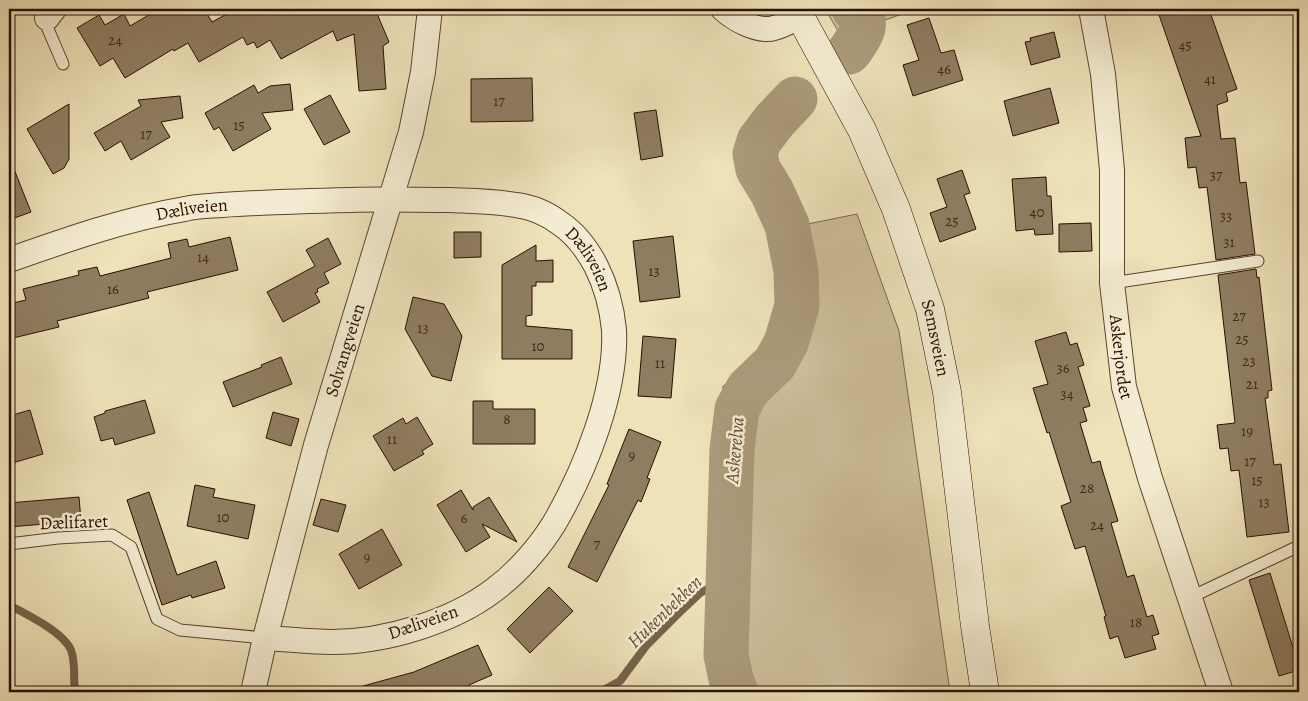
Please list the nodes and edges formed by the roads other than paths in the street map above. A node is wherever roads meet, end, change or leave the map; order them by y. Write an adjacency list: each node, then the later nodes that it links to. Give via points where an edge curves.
1 (430, 9): 7 (street, Solvangveien, via 423,72 411,132)
2 (723, 9): 4 (street, via 745,24 773,29)
3 (1091, 9): 10 (street, Askerjordet, via 1103,74 1112,170)
4 (798, 12): 16 (main road, Semsveien, via 862,130 896,209 930,308 947,392)
5 (50, 13): 6 (lane, via 48,29)
6 (63, 64)
7 (391, 199): 8 (street, Dæliveien, via 269,201 186,208 121,224); 14 (street, Solvangveien, via 316,445); 14 (street, Dæliveien, via 516,205 537,210 575,236 588,251 600,276 610,304 614,331 612,364 601,415 579,476 554,524 525,562 494,590 461,610 418,628 373,638 334,642)
8 (9, 260)
9 (1258, 261): 10 (lane)
10 (1112, 283): 13 (street, Askerjordet, via 1124,387)
11 (9, 544): 14 (lane, Dælifaret, via 112,534 131,547 157,619 180,630)
12 (1299, 546): 13 (lane)
13 (1189, 598): 17 (street, Askerjordet)
14 (265, 638): 15 (street, Solvangveien)
15 (253, 692)
16 (985, 692)
17 (1221, 692)

